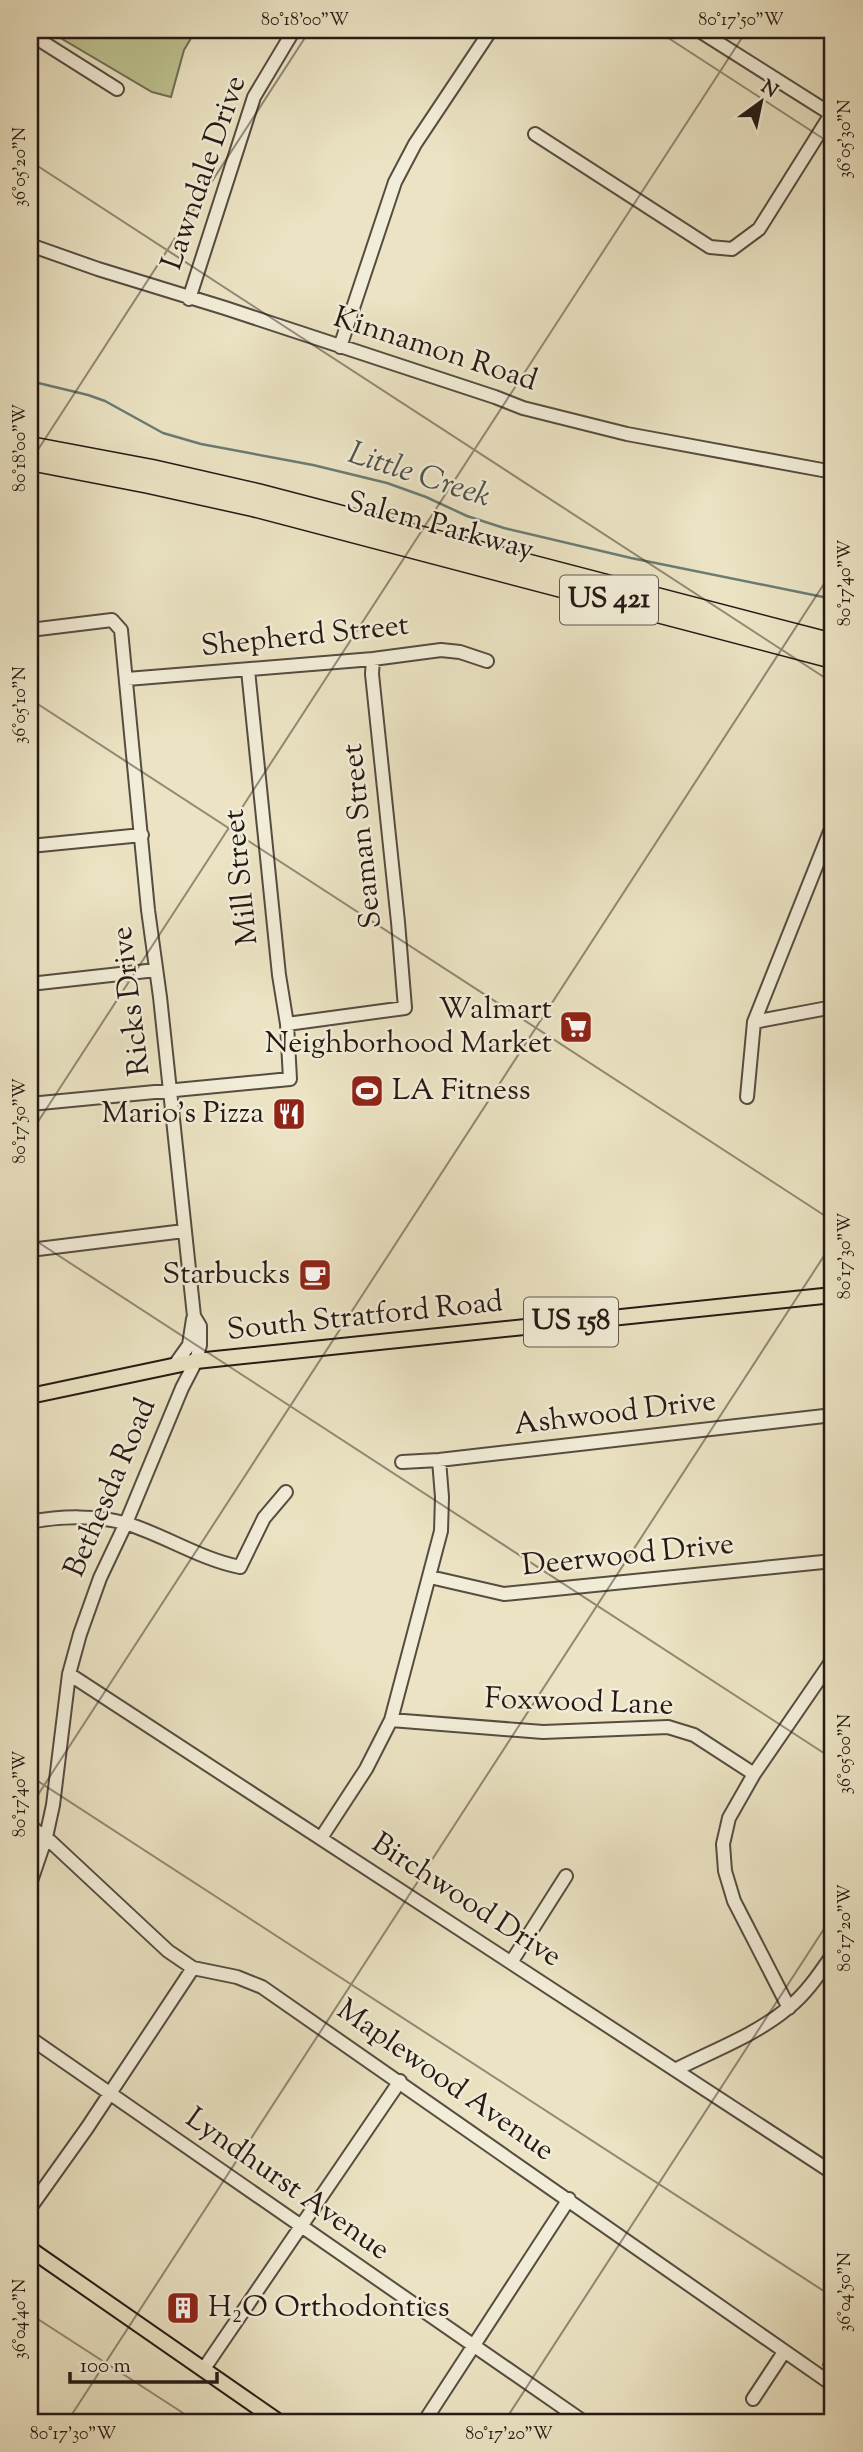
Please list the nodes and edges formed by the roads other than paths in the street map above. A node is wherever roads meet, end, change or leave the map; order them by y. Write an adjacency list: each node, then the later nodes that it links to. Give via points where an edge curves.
1 (294, 30): 9 (street, Lawndale Drive, via 254,97)
2 (491, 30): 10 (street, via 394,182)
3 (698, 30): 6 (street)
4 (30, 34): 5 (street)
5 (117, 89)
6 (832, 112): 7 (street, via 759,229 732,249 710,247)
7 (534, 134)
8 (30, 245): 9 (street, Kinnamon Road)
9 (189, 299): 10 (street, Kinnamon Road)
10 (340, 347): 13 (street, Kinnamon Road, via 523,408 627,434)
11 (30, 446): 15 (highway, Salem Parkway / US 421, via 283,499)
12 (30, 461): 17 (highway, Salem Parkway / US 421, via 266,511)
13 (833, 472)
14 (30, 630): 20 (street, Ricks Drive, via 112,620 121,630)
15 (833, 643)
16 (373, 659): 18 (street, Shepherd Street, via 441,650); 19 (street, Shepherd Street); 28 (street, Seaman Street, via 405,1008)
17 (833, 659)
18 (488, 661)
19 (248, 670): 20 (street, Shepherd Street); 28 (street, Mill Street)
20 (127, 679): 22 (street, Ricks Drive)
21 (833, 824): 27 (street)
22 (142, 835): 23 (street); 24 (street, Ricks Drive)
23 (30, 846)
24 (156, 970): 25 (street); 29 (street, Ricks Drive)
25 (30, 984)
26 (833, 1007): 27 (street)
27 (754, 1022): 30 (street)
28 (287, 1024): 29 (street, Mill Street, via 290,1079)
29 (169, 1090): 31 (street); 32 (street, Ricks Drive)
30 (747, 1097)
31 (30, 1104)
32 (184, 1231): 33 (street); 35 (street, Ricks Drive)
33 (30, 1250)
34 (833, 1295): 36 (main road, South Stratford Road / US 158)
35 (194, 1316): 36 (street, Ricks Drive, via 200,1326); 37 (street, Ricks Drive, via 189,1345)
36 (196, 1361): 37 (main road, South Stratford Road / US 158); 44 (street, Bethesda Road)
37 (174, 1366): 38 (main road, South Stratford Road / US 158)
38 (30, 1396)
39 (833, 1415): 40 (street, Ashwood Drive)
40 (439, 1460): 41 (street, Ashwood Drive); 46 (street, via 442,1531)
41 (402, 1462)
42 (286, 1492): 44 (street, via 264,1518 240,1567)
43 (30, 1522): 44 (street, via 83,1518)
44 (126, 1523): 48 (street, Bethesda Road, via 90,1605)
45 (833, 1561): 46 (street, Deerwood Drive, via 504,1594)
46 (430, 1577): 49 (street)
47 (833, 1659): 50 (street)
48 (69, 1674): 52 (street, Bethesda Road); 53 (street, Birchwood Drive)
49 (391, 1720): 50 (street, Foxwood Lane, via 543,1731 668,1727 694,1735); 53 (street)
50 (754, 1774): 59 (street, via 729,1818 723,1844 725,1871 734,1901)
51 (30, 1826): 52 (street, Maplewood Avenue)
52 (46, 1837): 55 (street, Bethesda Road); 58 (street, Maplewood Avenue, via 168,1951)
53 (321, 1838): 57 (street, Birchwood Drive)
54 (566, 1876): 57 (street)
55 (30, 1884)
56 (833, 1954): 59 (street)
57 (512, 1961): 61 (street, Birchwood Drive)
58 (193, 1968): 62 (street, Maplewood Avenue, via 262,1987); 63 (street)
59 (789, 2008): 61 (street)
60 (30, 2038): 63 (street, Lyndhurst Avenue)
61 (675, 2070): 64 (street, Birchwood Drive)
62 (400, 2081): 65 (street, Maplewood Avenue); 67 (street)
63 (109, 2093): 66 (street); 67 (street, Lyndhurst Avenue)
64 (833, 2173)
65 (569, 2199): 69 (street); 70 (street, Maplewood Avenue)
66 (30, 2208)
67 (300, 2227): 69 (street, Lyndhurst Avenue); 71 (street)
68 (30, 2249): 71 (main road)
69 (474, 2346): 75 (street); 76 (street, Lyndhurst Avenue)
70 (784, 2351): 72 (street, Maplewood Avenue); 73 (street)
71 (203, 2370): 74 (main road)
72 (833, 2385)
73 (753, 2399)
74 (279, 2422)
75 (424, 2422)
76 (584, 2422)

